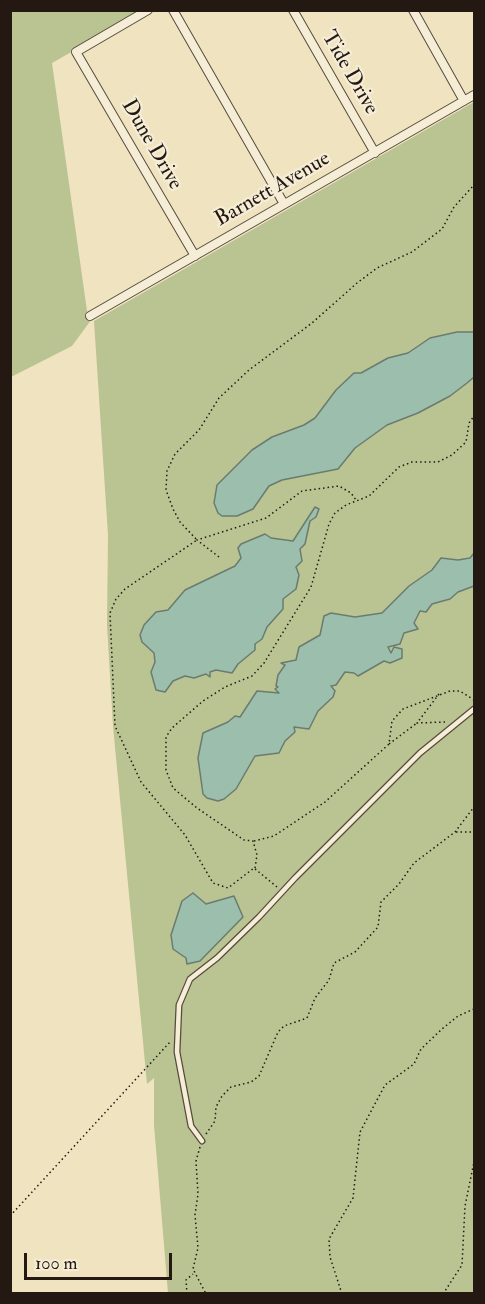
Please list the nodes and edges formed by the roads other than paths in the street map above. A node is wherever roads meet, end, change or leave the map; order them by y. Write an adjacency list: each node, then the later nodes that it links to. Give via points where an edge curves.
1 (148, 10): 9 (street, Dune Drive, via 76,52)
2 (173, 10): 8 (street)
3 (293, 10): 7 (street, Tide Drive)
4 (412, 10): 6 (street)
5 (474, 95): 6 (street, Barnett Avenue)
6 (464, 101): 7 (street, Barnett Avenue)
7 (375, 153): 8 (street, Barnett Avenue)
8 (284, 204): 9 (street, Barnett Avenue)
9 (195, 256): 10 (street, Barnett Avenue)
10 (90, 316)
11 (474, 708): 12 (lane, via 420,753 218,958 190,979 179,1005 177,1052 191,1126)
12 (201, 1141)

